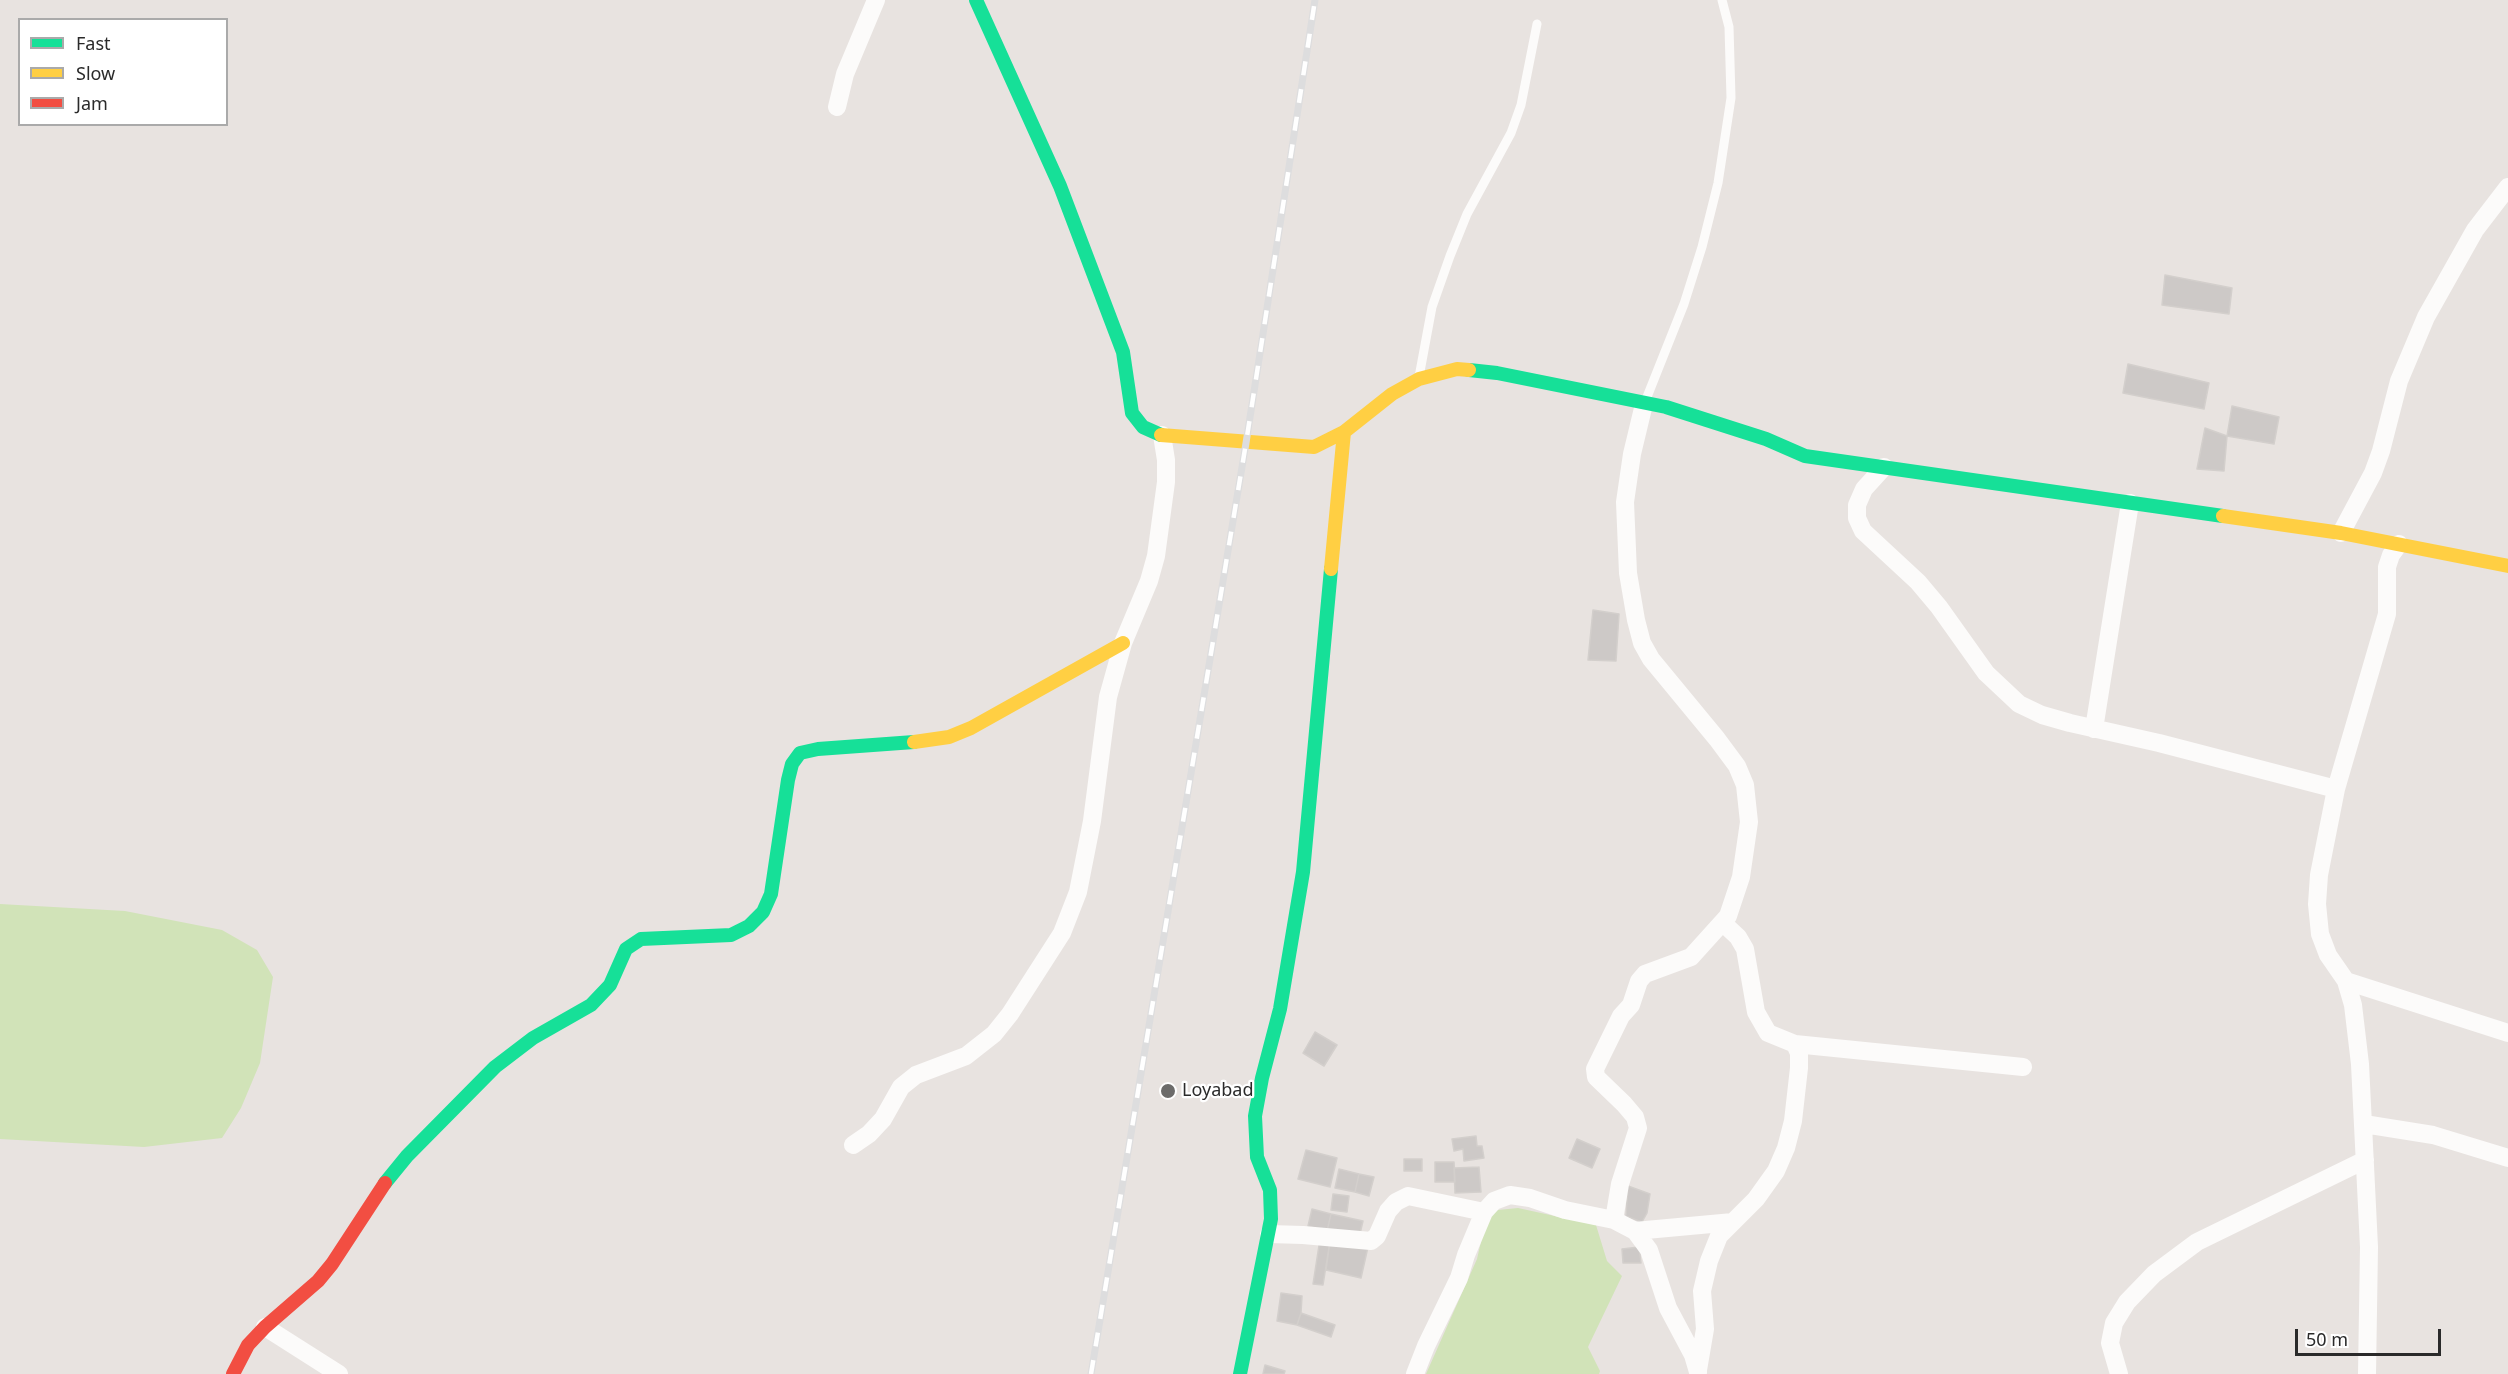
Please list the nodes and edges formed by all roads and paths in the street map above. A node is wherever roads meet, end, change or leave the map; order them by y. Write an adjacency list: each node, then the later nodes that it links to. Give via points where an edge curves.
1 (876, 0): 5 (street, via 845,74)
2 (976, 0): 10 (street, via 1060,186 1115,330 1123,352 1132,413 1143,427)
3 (1722, 0): 8 (lane, via 1729,27 1731,98 1718,183 1684,304)
4 (1537, 24): 7 (lane, via 1521,105 1511,133 1467,214 1432,307)
5 (837, 107)
6 (2508, 187): 13 (street, via 2475,230 2426,317 2399,381 2373,473)
7 (1419, 379): 8 (street, via 1457,369 1497,373); 9 (street, via 1392,394)
8 (1644, 404): 11 (street, via 1666,407 1766,439 1805,456); 19 (street, via 1625,502 1628,573 1642,643 1651,660 1728,753 1745,784 1748,801 1741,877)
9 (1344, 432): 10 (street, via 1314,447); 32 (street, via 1303,872 1280,1009 1255,1116 1257,1157 1270,1190)
10 (1162, 435): 16 (street, via 1166,482 1156,556)
11 (1884, 467): 12 (street); 17 (street, via 1864,489 1857,505 1863,531 1930,596 1969,652 2005,692 2042,716)
12 (2130, 503): 13 (street); 17 (street)
13 (2341, 533): 14 (street)
14 (2399, 544): 15 (street); 18 (street, via 2386,567 2387,614)
15 (2508, 566)
16 (1123, 643): 25 (street, via 1108,697 1092,821 1078,892 1062,933 994,1034 966,1056 908,1081 883,1119); 33 (street, via 971,729 949,737 800,753 788,780 771,894 763,912 749,926 731,935 641,939 626,949 610,985 591,1005 495,1066 442,1119 384,1185 318,1281)
17 (2094, 729): 18 (street)
18 (2336, 789): 20 (street, via 2316,904 2328,955)
19 (1723, 923): 22 (street, via 1745,949 1752,997 1762,1023 1768,1033); 29 (street, via 1691,957 1645,974 1595,1069 1596,1077 1635,1117 1638,1128 1620,1184)
20 (2346, 981): 21 (street); 24 (street, via 2353,1005)
21 (2508, 1033)
22 (1795, 1044): 23 (street); 30 (street, via 1799,1068 1786,1148 1768,1184)
23 (2023, 1067)
24 (2364, 1124): 26 (street, via 2433,1135); 27 (street)
25 (853, 1145)
26 (2508, 1158)
27 (2365, 1160): 40 (street, via 2197,1242 2154,1274 2127,1302 2114,1323 2110,1343); 41 (street, via 2369,1247)
28 (1484, 1212): 29 (street, via 1494,1201 1519,1195); 32 (street, via 1408,1196 1388,1211 1371,1241); 39 (street)
29 (1614, 1220): 31 (street)
30 (1733, 1222): 31 (street); 35 (street, via 1719,1236 1705,1275 1702,1291 1706,1329)
31 (1635, 1230): 35 (street, via 1649,1250 1668,1308)
32 (1269, 1234): 38 (street)
33 (265, 1327): 34 (street); 36 (street, via 248,1345)
34 (314, 1366): 37 (street)
35 (1698, 1372)
36 (233, 1374)
37 (339, 1374)
38 (1240, 1374)
39 (1416, 1374)
40 (2119, 1374)
41 (2367, 1374)

